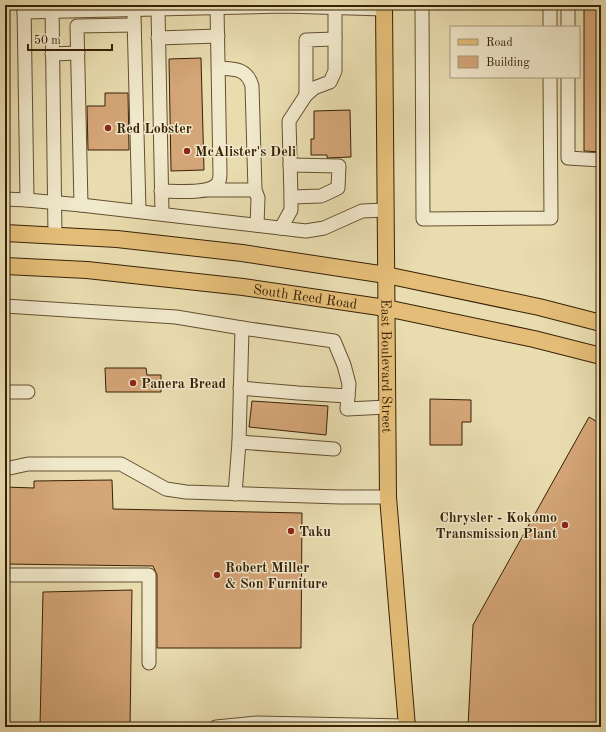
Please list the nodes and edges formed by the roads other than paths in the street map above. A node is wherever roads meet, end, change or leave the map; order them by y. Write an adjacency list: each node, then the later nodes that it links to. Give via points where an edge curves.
1 (422, 5): 21 (lane, via 423,219 551,218)
2 (550, 5): 13 (lane)
3 (568, 5): 14 (lane)
4 (284, 6): 5 (lane); 9 (lane)
5 (335, 7): 6 (lane); 17 (lane)
6 (384, 7): 34 (main road, East Boulevard Street)
7 (24, 8): 8 (lane); 31 (lane)
8 (52, 8): 11 (lane); 19 (lane)
9 (217, 8): 10 (lane); 15 (lane)
10 (158, 9): 11 (lane); 16 (lane)
11 (134, 10): 12 (lane)
12 (134, 25): 18 (lane, via 77,26); 35 (lane)
13 (550, 26)
14 (568, 26)
15 (218, 36): 16 (lane); 20 (lane)
16 (158, 38): 28 (lane)
17 (335, 39): 23 (lane, via 335,71 330,82); 23 (lane, via 306,40)
18 (78, 53): 19 (lane); 33 (lane)
19 (52, 54): 32 (lane)
20 (219, 68): 26 (lane, via 220,174 219,182); 27 (lane, via 235,69 244,72 250,78)
21 (550, 78)
22 (568, 78): 24 (lane, via 568,158)
23 (306, 94): 25 (lane, via 289,121)
24 (601, 160)
25 (290, 165): 29 (lane); 29 (lane, via 339,166 338,188 321,196)
26 (206, 190): 27 (lane); 28 (lane)
27 (255, 190): 37 (lane, via 258,198)
28 (161, 191): 36 (lane)
29 (291, 197): 38 (lane, via 291,210)
30 (5, 199): 31 (lane)
31 (27, 200): 32 (lane)
32 (55, 202): 33 (lane); 40 (lane)
33 (82, 205): 35 (lane)
34 (385, 210): 38 (lane, via 362,211 324,228 306,231); 42 (main road, East Boulevard Street)
35 (139, 211): 36 (lane)
36 (162, 214): 37 (lane)
37 (257, 225): 38 (lane)
38 (281, 228)
39 (5, 233): 40 (main road)
40 (55, 236): 42 (main road, via 117,239 242,253)
41 (5, 266): 44 (main road, South Reed Road, via 88,270 242,287)
42 (386, 275): 44 (main road, East Boulevard Street); 45 (main road, via 539,307)
43 (5, 306): 46 (lane, via 176,317)
44 (386, 308): 47 (main road, South Reed Road); 52 (main road, East Boulevard Street)
45 (601, 323)
46 (242, 328): 48 (lane); 51 (lane, via 334,341 349,384)
47 (601, 356)
48 (240, 388): 51 (lane); 53 (lane)
49 (5, 392): 50 (lane)
50 (28, 392)
51 (348, 396): 52 (lane, via 347,409)
52 (387, 407): 57 (main road, East Boulevard Street)
53 (239, 442): 54 (lane); 56 (lane)
54 (334, 449)
55 (5, 469): 56 (lane, via 28,464 122,464 166,489)
56 (235, 494): 57 (lane)
57 (388, 497): 61 (main road, East Boulevard Street)
58 (5, 575): 59 (lane, via 149,575)
59 (149, 663)
60 (216, 727): 61 (lane, via 258,722)
61 (407, 727)

